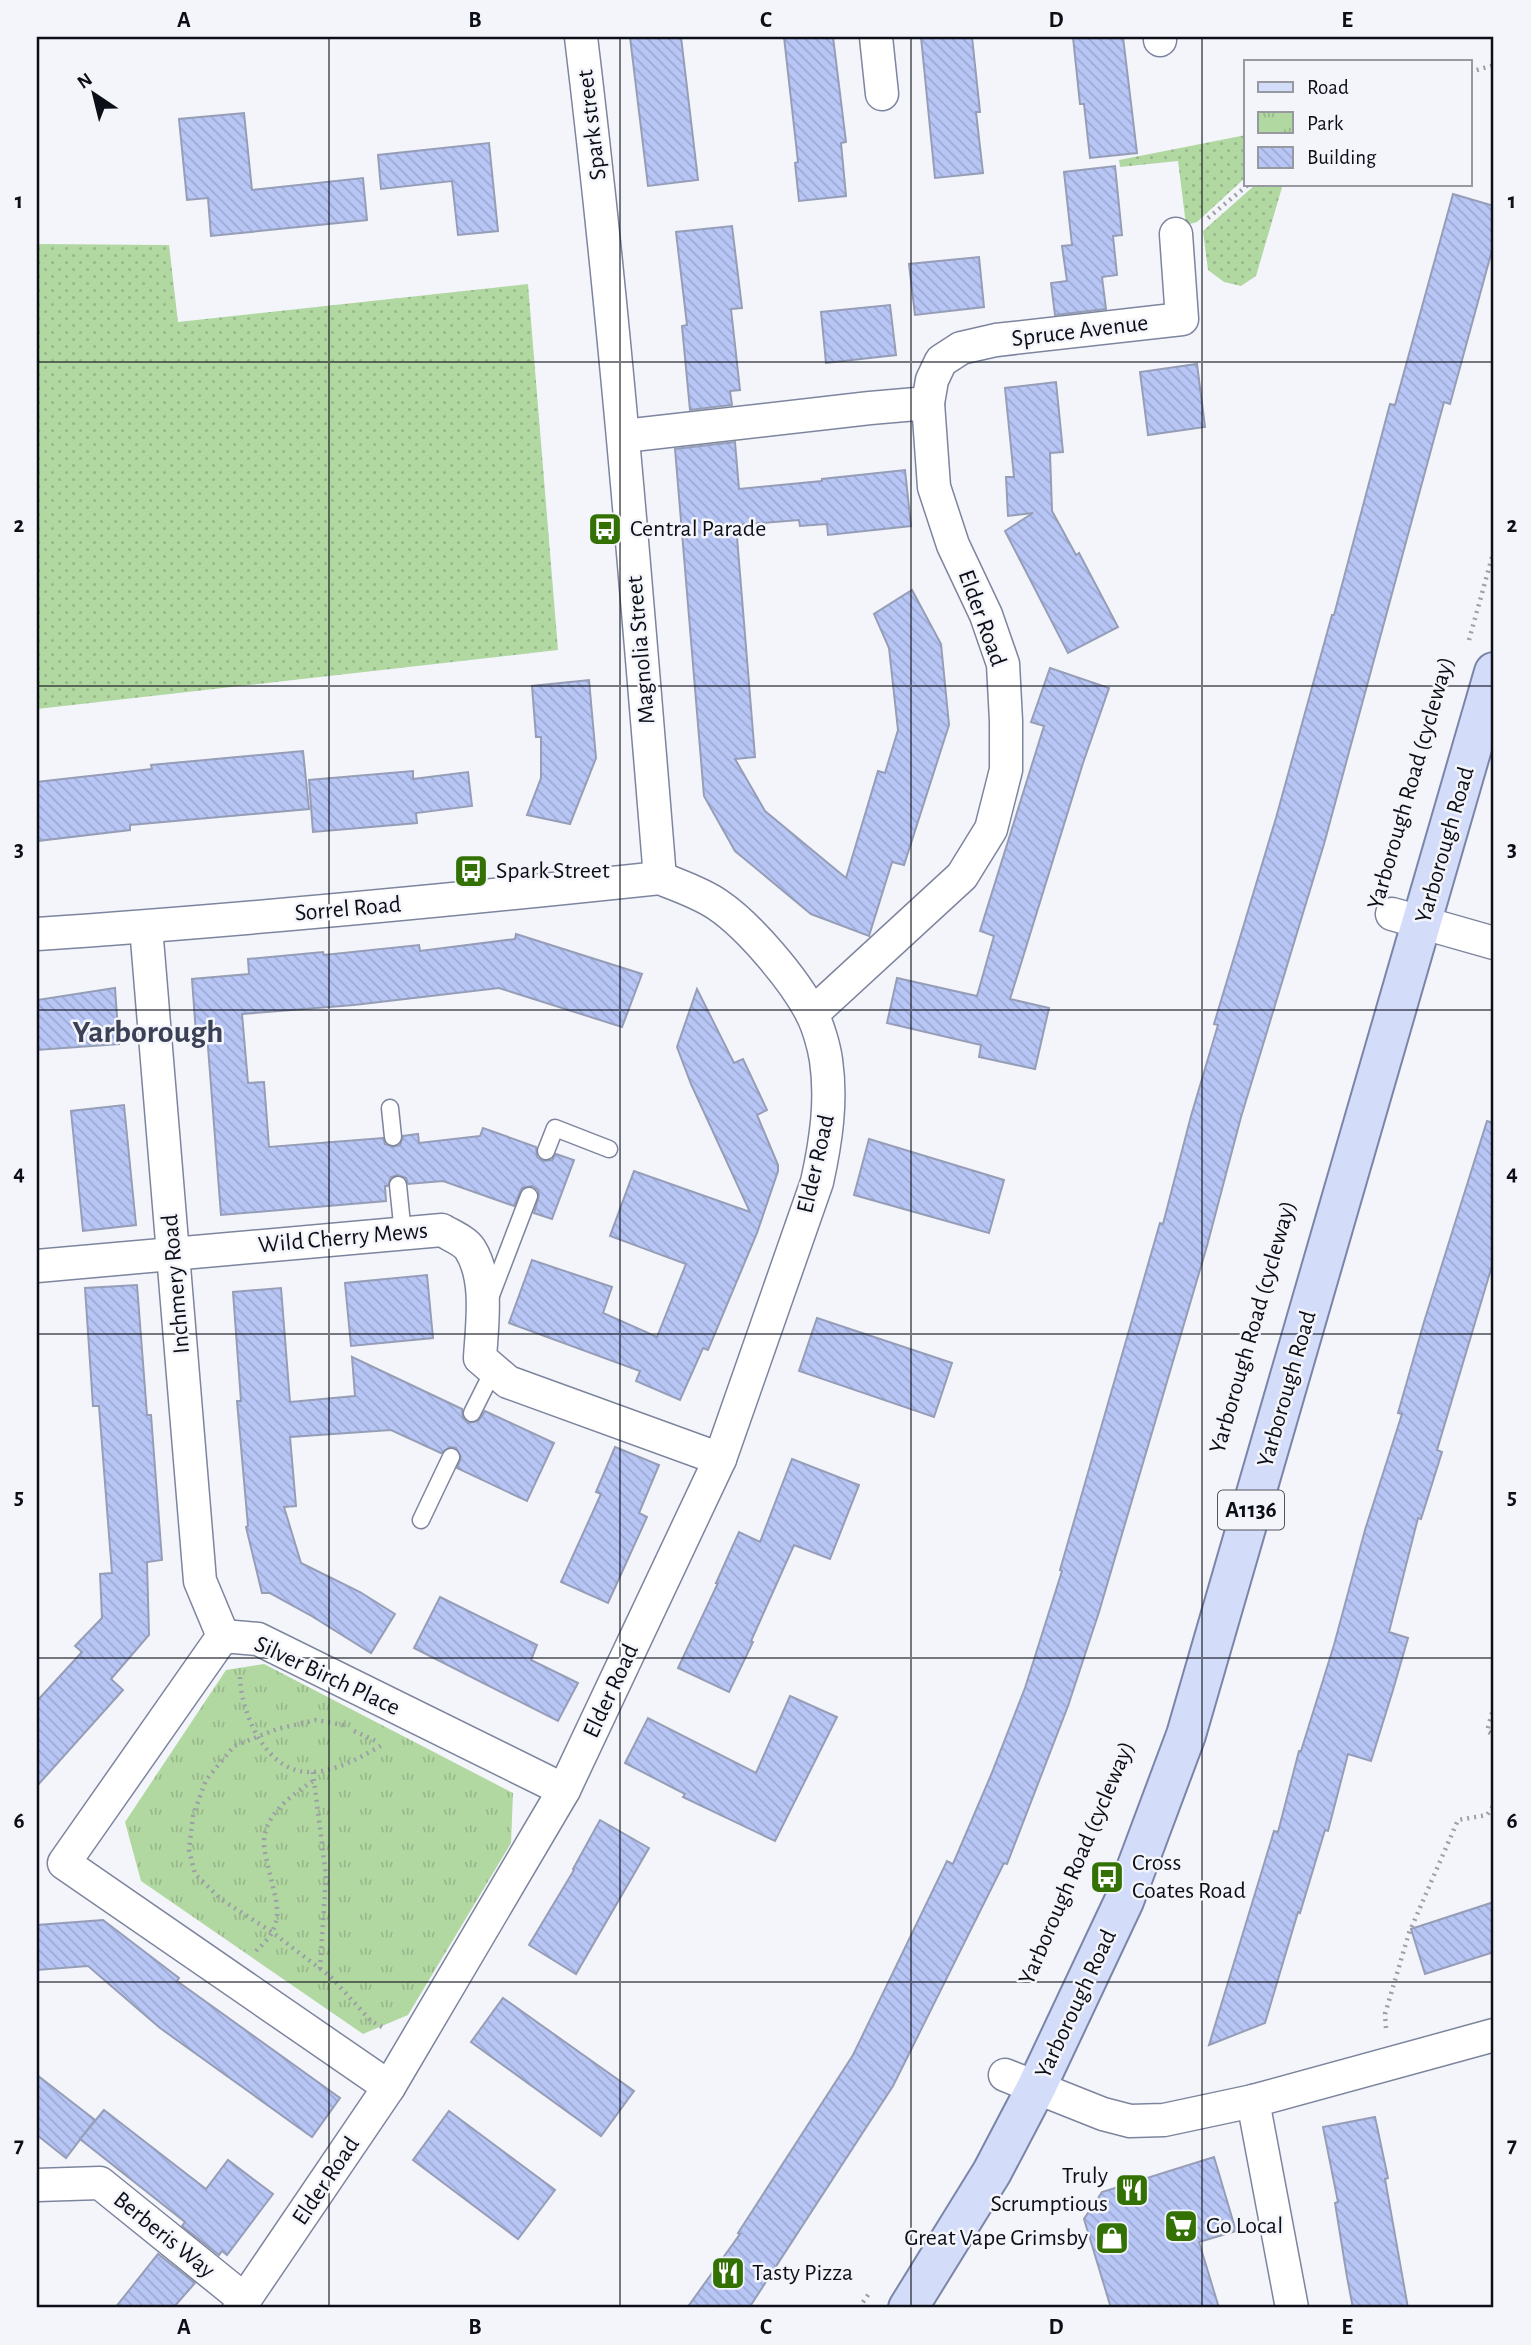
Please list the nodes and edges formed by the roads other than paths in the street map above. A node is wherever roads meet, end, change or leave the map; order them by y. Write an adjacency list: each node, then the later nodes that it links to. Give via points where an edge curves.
1 (581, 37): 4 (street, Spark street)
2 (876, 37): 3 (street)
3 (882, 94)
4 (602, 213): 7 (street, Magnolia Street)
5 (1176, 234): 6 (street, Spruce Avenue, via 1182,319 961,348 941,361)
6 (928, 403): 7 (street); 8 (street, Spruce Avenue)
7 (624, 436): 10 (street, Magnolia Street)
8 (934, 487): 15 (street, Elder Road, via 1003,664 1006,770 992,829 962,876)
9 (1494, 672): 11 (main road, Yarborough Road / A1136)
10 (660, 878): 12 (street, Sorrel Road); 15 (street, Elder Road, via 718,905 740,923 786,975)
11 (1408, 918): 14 (street); 35 (main road, Yarborough Road / A1136, via 1186,1735 1124,1901)
12 (146, 927): 13 (street, Sorrel Road); 23 (street, Inchmery Road)
13 (37, 934)
14 (1494, 943)
15 (812, 1014): 29 (street, Elder Road, via 826,1058 830,1103 817,1182)
16 (390, 1108): 17 (lane)
17 (393, 1136)
18 (609, 1149): 19 (lane, via 555,1128)
19 (546, 1151)
20 (398, 1185): 22 (lane)
21 (529, 1196): 25 (lane)
22 (403, 1234): 23 (street, Wild Cherry Mews); 25 (street, Wild Cherry Mews, via 442,1230 469,1247 480,1274)
23 (173, 1253): 24 (street, Wild Cherry Mews); 31 (street, Inchmery Road, via 200,1581)
24 (37, 1266)
25 (482, 1316): 26 (street, Wild Cherry Mews, via 480,1358)
26 (493, 1371): 27 (lane); 29 (street, via 508,1382)
27 (472, 1413)
28 (451, 1457): 30 (lane)
29 (720, 1459): 32 (street, Elder Road)
30 (421, 1520)
31 (223, 1636): 32 (street, Silver Birch Place, via 258,1639); 33 (street, Silver Birch Place)
32 (564, 1790): 36 (street, Elder Road)
33 (50, 1864): 36 (street, Silver Birch Place, via 232,1979)
34 (1494, 2035): 37 (street)
35 (1021, 2082): 37 (street, via 1130,2121 1164,2120); 40 (main road, Yarborough Road / A1136, via 992,2172)
36 (388, 2087): 39 (street, Elder Road)
37 (1253, 2101): 41 (street)
38 (37, 2185): 39 (street, Berberis Way, via 100,2183)
39 (242, 2304)
40 (908, 2308)
41 (1292, 2308)

